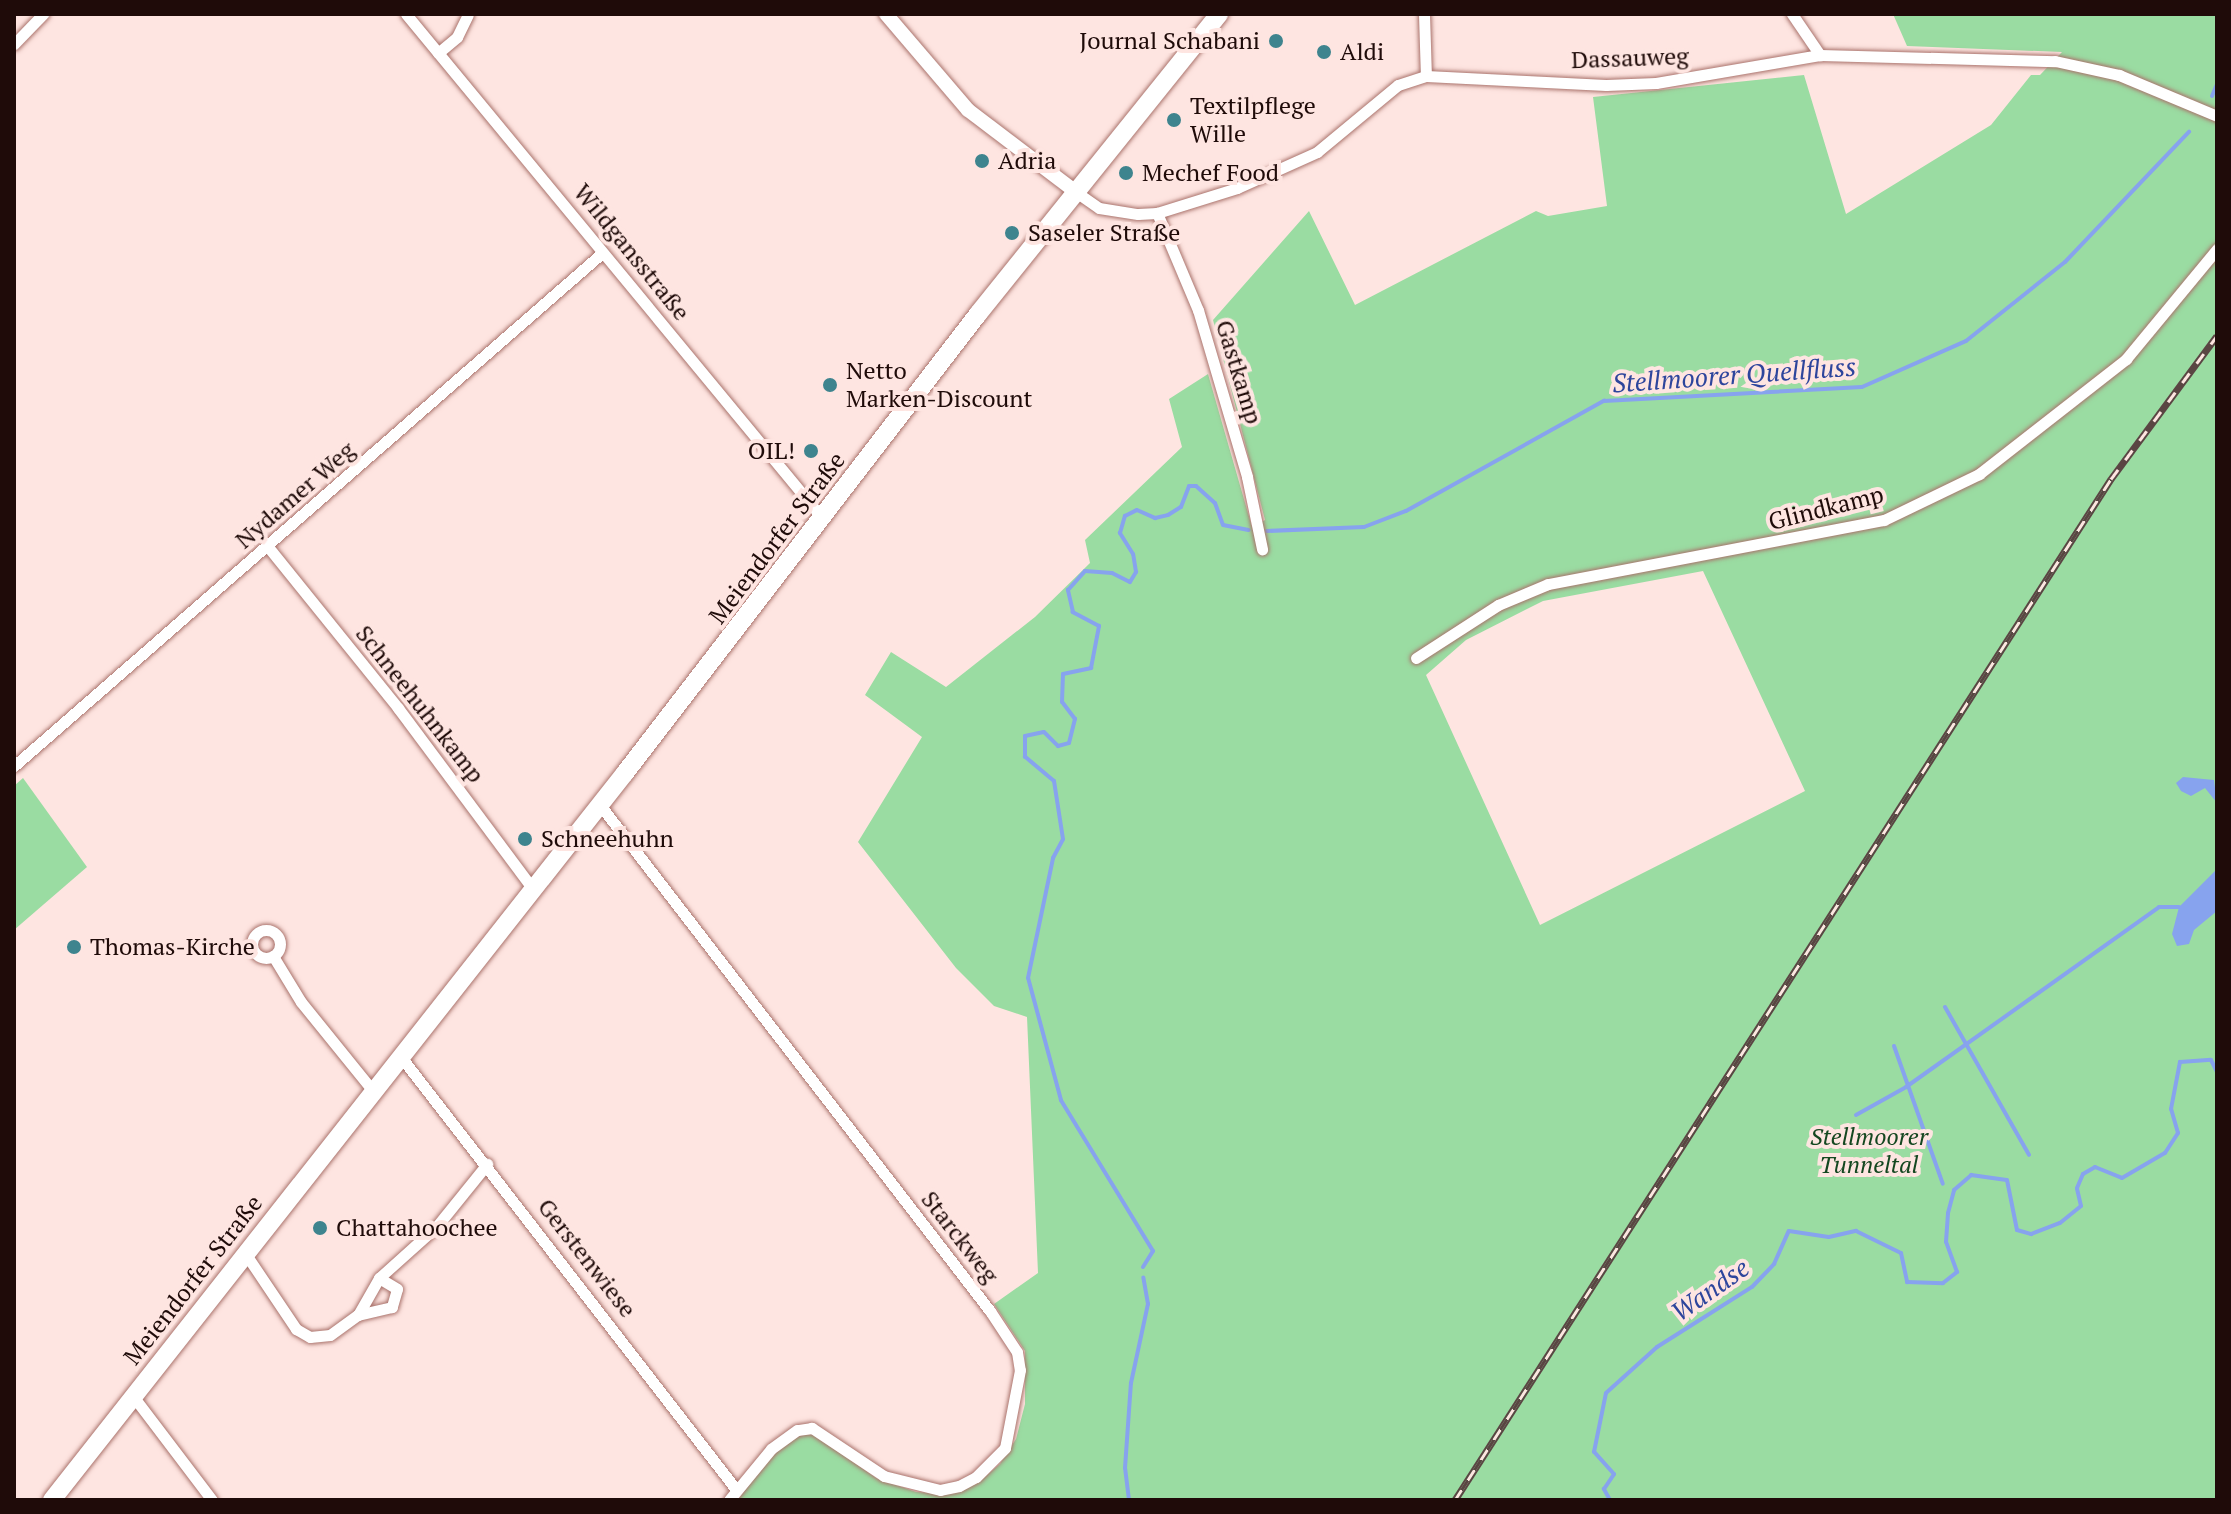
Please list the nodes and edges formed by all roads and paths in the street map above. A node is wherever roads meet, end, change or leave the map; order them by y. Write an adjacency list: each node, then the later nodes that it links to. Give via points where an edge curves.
1 (43, 14): 8 (street)
2 (406, 14): 9 (street, Wildgansstraße)
3 (468, 14): 9 (street, via 457,37)
4 (886, 14): 13 (street, via 968,110)
5 (1219, 14): 13 (main road, Meiendorfer Straße)
6 (1424, 14): 11 (street)
7 (1792, 14): 10 (street)
8 (14, 44)
9 (438, 53): 16 (street, Wildgansstraße)
10 (1820, 55): 11 (street, Dassauweg, via 1656,83); 12 (street, Dassauweg, via 2075,62)
11 (1426, 76): 14 (street, Dassauweg, via 1398,85 1317,152 1237,188)
12 (2217, 116)
13 (1076, 192): 14 (street, Dassauweg, via 1108,211); 17 (main road, Meiendorfer Straße)
14 (1157, 213): 19 (street, Gastkamp, via 1198,310 1247,477)
15 (2217, 249): 20 (street, Glindkamp, via 2126,359 1979,474 1884,520 1548,584 1498,605)
16 (601, 254): 17 (street, Wildgansstraße); 18 (street, Nydamer Weg)
17 (823, 519): 22 (main road, Meiendorfer Straße)
18 (269, 548): 21 (street, Nydamer Weg); 23 (street, Schneehuhnkamp, via 398,708)
19 (1262, 549)
20 (1416, 658)
21 (14, 766)
22 (600, 805): 23 (main road, Meiendorfer Straße); 32 (street, Starckweg, via 990,1311 1019,1361 1012,1433 1005,1448 959,1486 940,1490 884,1476 812,1428 784,1438)
23 (533, 889): 25 (main road, Meiendorfer Straße)
24 (273, 956): 26 (street, via 301,1002)
25 (401, 1057): 26 (main road, Meiendorfer Straße); 27 (street, Gerstenwiese)
26 (373, 1091): 28 (main road, Meiendorfer Straße)
27 (487, 1164): 29 (street, via 437,1226); 32 (street, Gerstenwiese)
28 (245, 1253): 30 (street, via 296,1329 310,1337 330,1335); 31 (main road, Meiendorfer Straße)
29 (379, 1278): 30 (street); 30 (street, via 397,1289 398,1299 392,1307)
30 (358, 1315)
31 (133, 1396): 33 (main road, Meiendorfer Straße); 34 (street)
32 (735, 1488): 35 (street, Starckweg)
33 (52, 1500)
34 (212, 1500)
35 (729, 1500)

